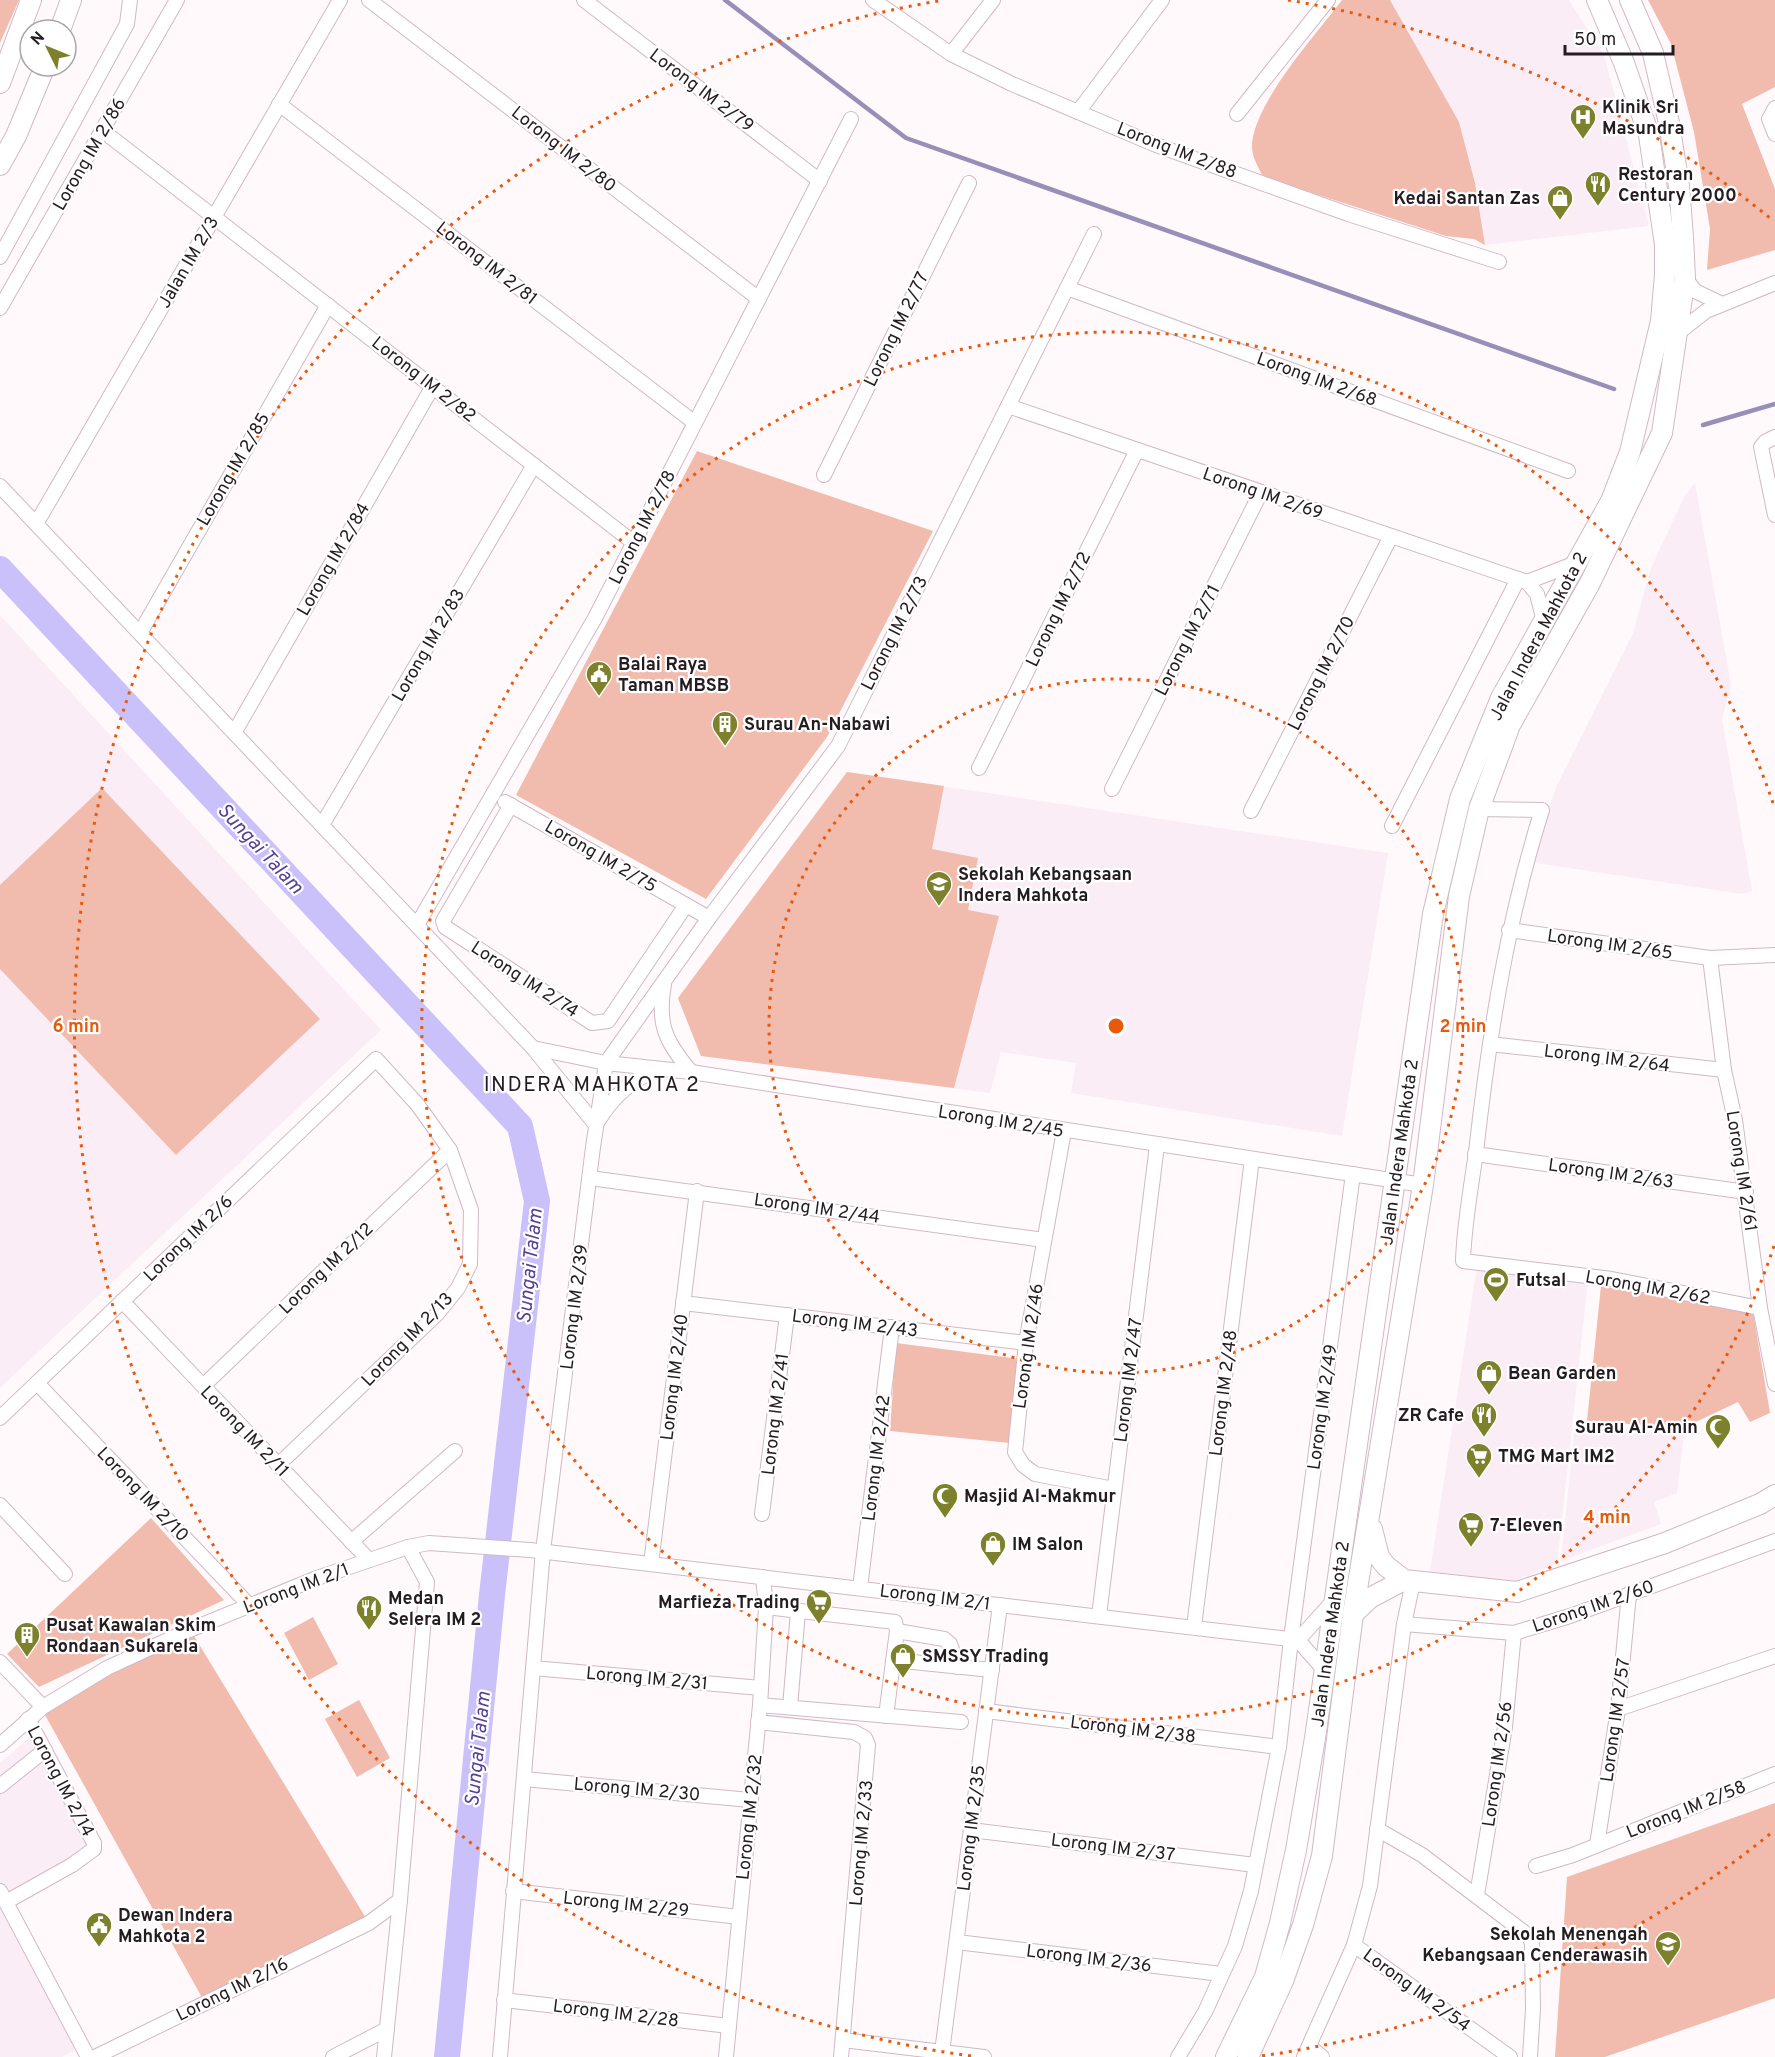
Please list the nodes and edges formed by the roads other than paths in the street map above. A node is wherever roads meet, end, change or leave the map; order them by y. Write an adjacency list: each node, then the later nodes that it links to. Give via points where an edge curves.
1 (31, 0): 17 (street)
2 (130, 0): 30 (street, via 127,24)
3 (177, 0): 23 (street, Lorong IM 2/86)
4 (340, 0): 18 (street, Jalan IM 2/3)
5 (369, 0): 35 (street, Lorong IM 2/80)
6 (584, 0): 26 (street, Lorong IM 2/79)
7 (873, 0): 15 (street, Lorong IM 2/88)
8 (993, 0): 15 (street)
9 (1162, 0): 20 (street)
10 (1328, 0): 21 (street)
11 (1597, 0): 54 (street, Jalan Indera Mahkota 2, via 1649,135 1665,245 1665,274 1660,321 1630,452 1611,501)
12 (1630, 0): 32 (street, Jalan Indera Mahkota 2, via 1653,54 1669,123 1679,186)
13 (73, 3): 14 (street)
14 (66, 18)
15 (951, 54): 20 (street, Lorong IM 2/88)
16 (40, 78): 25 (street)
17 (0, 83)
18 (279, 104): 28 (street, Jalan IM 2/3); 42 (street, Lorong IM 2/81)
19 (1775, 108): 24 (street, via 1769,119)
20 (1078, 112): 31 (street, Lorong IM 2/88, via 1156,145 1348,214)
21 (1237, 114)
22 (851, 119): 26 (street, Lorong IM 2/78)
23 (103, 131): 28 (street, Lorong IM 2/82); 38 (street, Lorong IM 2/86)
24 (1775, 134)
25 (0, 165)
26 (820, 181): 35 (street, Lorong IM 2/78)
27 (969, 183): 47 (street, Lorong IM 2/77)
28 (214, 216): 36 (street, Lorong IM 2/82); 51 (street, Jalan IM 2/3)
29 (1094, 234): 34 (street, Lorong IM 2/73)
30 (0, 256)
31 (1499, 262)
32 (1685, 278): 37 (street, via 1695,291); 39 (street, Jalan Indera Mahkota 2)
33 (1775, 284): 37 (street)
34 (1067, 288): 41 (street, Lorong IM 2/73); 46 (street, Lorong IM 2/68)
35 (759, 299): 42 (street, Lorong IM 2/78)
36 (328, 304): 40 (street, Lorong IM 2/82); 57 (street, Lorong IM 2/85)
37 (1722, 304): 39 (street)
38 (0, 308)
39 (1678, 333): 63 (street, Jalan Indera Mahkota 2, via 1662,433 1647,469 1590,583 1510,725)
40 (433, 386): 45 (street, Lorong IM 2/82); 58 (street, Lorong IM 2/84)
41 (1008, 406): 44 (street, Lorong IM 2/69); 68 (street, Lorong IM 2/73, via 838,746)
42 (695, 423): 53 (street, Lorong IM 2/78)
43 (1775, 437): 50 (street, via 1761,447)
44 (1137, 450): 49 (street, Lorong IM 2/69); 59 (street, Lorong IM 2/72)
45 (534, 465): 53 (street, Lorong IM 2/82); 65 (street, Lorong IM 2/83)
46 (1568, 471)
47 (824, 476)
48 (0, 486): 51 (street)
49 (1261, 492): 52 (street, Lorong IM 2/69); 60 (street, Lorong IM 2/71)
50 (1775, 515)
51 (36, 524): 57 (street)
52 (1391, 536): 55 (street, Lorong IM 2/69); 64 (street, Lorong IM 2/70)
53 (634, 543): 61 (street, Lorong IM 2/78, via 596,618)
54 (1576, 563): 55 (street); 56 (street, Jalan Indera Mahkota 2)
55 (1522, 581): 56 (street, via 1537,594); 66 (street)
56 (1544, 621): 89 (street, Jalan Indera Mahkota 2, via 1501,698 1460,800 1446,851)
57 (140, 633): 58 (street)
58 (234, 733): 65 (street)
59 (979, 768)
60 (1112, 789)
61 (493, 795): 62 (street, Lorong IM 2/75); 69 (street, Lorong IM 2/78)
62 (511, 805): 67 (street, Lorong IM 2/75); 67 (street, Lorong IM 2/74, via 443,921 445,927 592,1023 608,1021)
63 (1479, 809): 70 (street, via 1542,810); 90 (street, Jalan Indera Mahkota 2, via 1459,896)
64 (1251, 811)
65 (322, 825): 69 (street)
66 (1392, 826)
67 (686, 904): 68 (street, Lorong IM 2/75)
68 (709, 918): 73 (street, Lorong IM 2/73)
69 (417, 925): 75 (street)
70 (1509, 930): 72 (street, Lorong IM 2/65); 74 (street)
71 (1775, 955): 72 (street, Lorong IM 2/65)
72 (1710, 958): 79 (street, Lorong IM 2/61)
73 (665, 979): 77 (street, Lorong IM 2/73); 80 (street, via 661,1020 676,1054)
74 (1490, 1044): 79 (street, Lorong IM 2/64); 85 (street)
75 (533, 1048): 77 (street, Lorong IM 2/45); 81 (street)
76 (376, 1059): 84 (street, Lorong IM 2/13, via 417,1104); 94 (street, Lorong IM 2/6)
77 (606, 1062): 78 (street, Lorong IM 2/45); 81 (street, Lorong IM 2/39)
78 (661, 1069): 80 (street, Lorong IM 2/45); 81 (street, via 630,1083 605,1109)
79 (1724, 1070): 92 (street, Lorong IM 2/61)
80 (691, 1072): 82 (street, Lorong IM 2/45)
81 (596, 1125): 88 (street, Lorong IM 2/39)
82 (1064, 1131): 83 (street, Lorong IM 2/45); 93 (street, Lorong IM 2/46)
83 (1157, 1144): 86 (street, Lorong IM 2/45); 106 (street, Lorong IM 2/47)
84 (450, 1150): 102 (street, Lorong IM 2/12); 105 (street, Lorong IM 2/13, via 471,1210 470,1264 458,1288 436,1314)
85 (1475, 1155): 92 (street, Lorong IM 2/63); 96 (street, Lorong IM 2/62, via 1463,1261 1612,1280)
86 (1251, 1159): 87 (street, Lorong IM 2/45); 130 (street, Lorong IM 2/48)
87 (1353, 1174): 89 (street, Lorong IM 2/45); 133 (street, Lorong IM 2/49)
88 (590, 1178): 91 (street, Lorong IM 2/44); 114 (street, Lorong IM 2/39)
89 (1395, 1182): 90 (street, Lorong IM 2/45); 122 (street, Jalan Indera Mahkota 2)
90 (1423, 1185): 110 (street, Jalan Indera Mahkota 2)
91 (697, 1191): 93 (street, Lorong IM 2/44); 95 (street, Lorong IM 2/40)
92 (1746, 1192): 96 (street, Lorong IM 2/61)
93 (1044, 1240): 99 (street, Lorong IM 2/46)
94 (122, 1301): 100 (street, Lorong IM 2/6); 102 (street, Lorong IM 2/11)
95 (683, 1303): 97 (street, Lorong IM 2/43); 116 (street, Lorong IM 2/40)
96 (1760, 1308): 101 (street, Lorong IM 2/61)
97 (787, 1315): 98 (street, Lorong IM 2/43); 109 (street, Lorong IM 2/41)
98 (892, 1327): 99 (street, Lorong IM 2/43); 120 (street, Lorong IM 2/42)
99 (1026, 1343): 106 (street, Lorong IM 2/46, via 1015,1452 1035,1474)
100 (37, 1383): 103 (street, Lorong IM 2/6); 123 (street, Lorong IM 2/10)
101 (1775, 1384)
102 (203, 1386): 105 (street, Lorong IM 2/11)
103 (0, 1418)
104 (455, 1451): 112 (street)
105 (278, 1465): 112 (street, Lorong IM 2/11)
106 (1114, 1489): 128 (street, Lorong IM 2/47)
107 (1775, 1495): 119 (street, via 1665,1543 1517,1592)
108 (0, 1505): 117 (street)
109 (762, 1514)
110 (1370, 1520): 119 (street, via 1379,1557); 127 (street, Jalan Indera Mahkota 2)
111 (1775, 1541): 121 (street, Lorong IM 2/60)
112 (351, 1542): 115 (street, Lorong IM 2/11)
113 (408, 1547): 114 (street, Lorong IM 2/1, via 446,1543); 115 (street, Lorong IM 2/1); 168 (street, via 427,1582)
114 (537, 1550): 116 (street, Lorong IM 2/1); 138 (street, Lorong IM 2/39)
115 (369, 1560): 123 (street, Lorong IM 2/1)
116 (651, 1564): 118 (street, Lorong IM 2/1)
117 (65, 1574)
118 (763, 1577): 120 (street, Lorong IM 2/1); 125 (street, Lorong IM 2/32)
119 (1409, 1581): 127 (street, via 1370,1598); 129 (street)
120 (860, 1588): 124 (street, Lorong IM 2/1)
121 (1629, 1594): 132 (street, Lorong IM 2/60); 145 (street, Lorong IM 2/57)
122 (1335, 1599): 133 (street); 140 (street, Jalan Indera Mahkota 2)
123 (249, 1605): 143 (street, Lorong IM 2/1, via 107,1668)
124 (1000, 1605): 128 (street, Lorong IM 2/1); 139 (street, Lorong IM 2/35)
125 (766, 1606): 126 (street); 141 (street, Lorong IM 2/32)
126 (798, 1611): 131 (street, via 894,1622); 144 (street)
127 (1353, 1614): 162 (street, Jalan Indera Mahkota 2)
128 (1099, 1616): 130 (street, Lorong IM 2/1)
129 (1404, 1624): 132 (street, Lorong IM 2/60); 158 (street)
130 (1194, 1627): 133 (street, Lorong IM 2/1)
131 (897, 1631): 135 (street); 137 (street, via 944,1639 950,1644)
132 (1514, 1634): 166 (street, Lorong IM 2/56, via 1505,1727)
133 (1295, 1639): 140 (street); 152 (street, Lorong IM 2/49)
134 (1775, 1656): 145 (street)
135 (893, 1660): 137 (street); 147 (street)
136 (0, 1662): 143 (street)
137 (958, 1667): 139 (street)
138 (533, 1668): 141 (street, Lorong IM 2/31); 155 (street, Lorong IM 2/39)
139 (992, 1670): 146 (street, Lorong IM 2/35)
140 (1325, 1671): 161 (street, Jalan Indera Mahkota 2)
141 (761, 1688): 142 (street, Lorong IM 2/32)
142 (760, 1705): 144 (street); 149 (street, Lorong IM 2/32)
143 (43, 1707): 148 (street, Lorong IM 2/1)
144 (790, 1707): 147 (street)
145 (1618, 1710): 160 (street, Lorong IM 2/57)
146 (986, 1711): 152 (street, Lorong IM 2/38); 159 (street, Lorong IM 2/35)
147 (886, 1716): 150 (street)
148 (28, 1719): 151 (street, Lorong IM 2/1); 153 (street, Lorong IM 2/14)
149 (759, 1722): 157 (street, Lorong IM 2/32); 176 (street, Lorong IM 2/33, via 854,1732 865,1738 868,1745)
150 (961, 1722)
151 (0, 1745)
152 (1279, 1747): 163 (street, Lorong IM 2/49)
153 (45, 1750): 156 (street); 167 (street, Lorong IM 2/14, via 94,1844 93,1849 72,1865)
154 (1775, 1774): 160 (street, Lorong IM 2/58)
155 (524, 1779): 157 (street, Lorong IM 2/30); 165 (street, Lorong IM 2/39)
156 (0, 1786)
157 (750, 1800): 169 (street, Lorong IM 2/32)
158 (1377, 1829): 166 (street, via 1422,1855); 171 (street, via 1370,1886)
159 (971, 1830): 163 (street, Lorong IM 2/37); 170 (street, Lorong IM 2/35)
160 (1597, 1845): 164 (street, Lorong IM 2/58)
161 (1296, 1850): 162 (street, via 1309,1859); 188 (street, Jalan Indera Mahkota 2, via 1265,1977)
162 (1322, 1856): 189 (street, Jalan Indera Mahkota 2, via 1283,1981)
163 (1255, 1865): 172 (street, Lorong IM 2/49, via 1242,1929)
164 (1536, 1866)
165 (513, 1892): 169 (street, Lorong IM 2/29); 173 (street, Lorong IM 2/39)
166 (1477, 1895): 192 (street, via 1524,1930 1532,1944)
167 (3, 1897): 179 (street)
168 (400, 1900): 175 (street); 180 (street, Lorong IM 2/16, via 369,1923)
169 (739, 1917): 174 (street, Lorong IM 2/32)
170 (957, 1942): 172 (street, Lorong IM 2/36); 177 (street, Lorong IM 2/35)
171 (1354, 1945): 178 (street); 191 (street, Lorong IM 2/54)
172 (1221, 1974): 187 (street, Lorong IM 2/49, via 1205,2012)
173 (504, 2000): 174 (street, Lorong IM 2/28); 183 (street, Lorong IM 2/39)
174 (729, 2026): 184 (street, Lorong IM 2/32)
175 (387, 2029): 181 (street); 182 (street)
176 (843, 2040): 177 (street); 185 (street, Lorong IM 2/33)
177 (942, 2052): 186 (street)
178 (1307, 2052): 190 (street)
179 (88, 2057)
180 (95, 2057)
181 (333, 2057)
182 (384, 2057)
183 (500, 2057)
184 (726, 2057)
185 (841, 2057)
186 (984, 2057)
187 (1178, 2057)
188 (1226, 2057)
189 (1248, 2057)
190 (1322, 2057)
191 (1510, 2057)
192 (1530, 2057)

